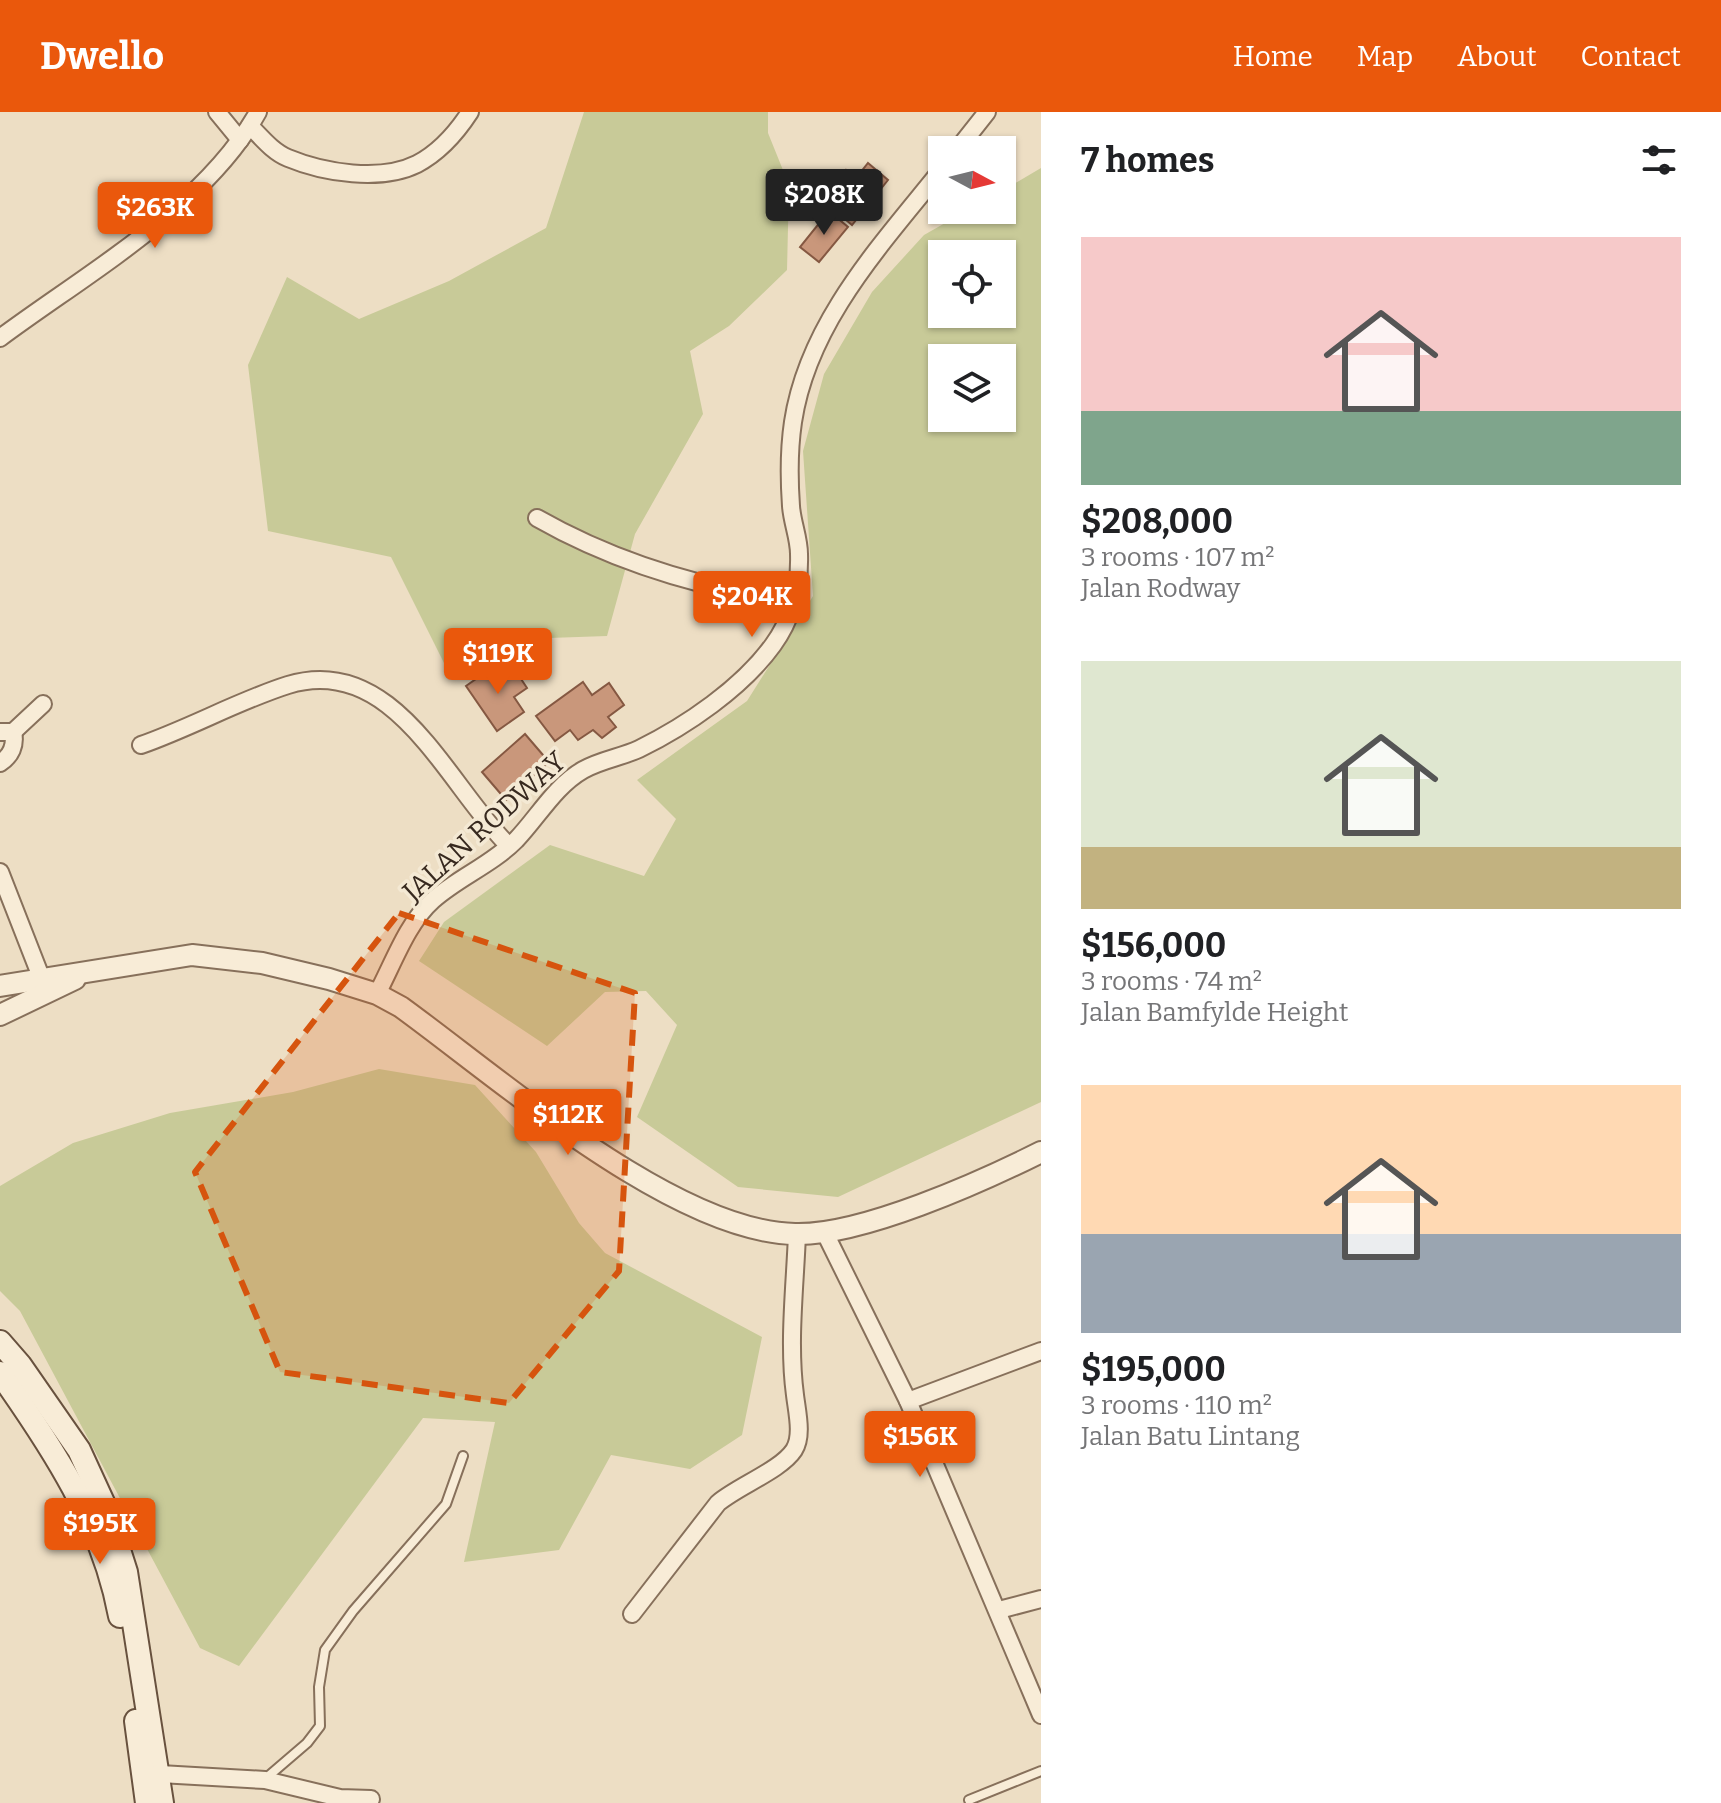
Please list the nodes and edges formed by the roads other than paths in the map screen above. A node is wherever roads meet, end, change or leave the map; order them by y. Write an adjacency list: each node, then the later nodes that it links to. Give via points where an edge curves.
1 (217, 112): 4 (street)
2 (470, 112): 4 (street, via 427,158 402,170 373,173 333,171 287,158)
3 (987, 112): 5 (street)
4 (250, 126): 7 (street, via 177,207)
5 (968, 136)
6 (928, 187): 9 (street, JALAN RODWAY, via 857,276 817,343 803,380 790,460 799,554)
7 (0, 338)
8 (537, 518): 9 (street, via 626,559 713,587)
9 (795, 602): 14 (street, JALAN RODWAY, via 772,647 732,686 669,734 583,770)
10 (43, 704): 11 (street)
11 (6, 732): 13 (street, via 12,750)
12 (141, 745): 14 (street, via 289,685 329,682 364,688 418,735)
13 (0, 763)
14 (509, 846): 19 (street, JALAN RODWAY, via 432,900)
15 (0, 872): 17 (street)
16 (93, 971): 17 (street); 19 (street, via 192,955 262,963); 20 (street)
17 (41, 977): 18 (street)
18 (0, 986)
19 (377, 994): 23 (street, via 567,1130 681,1200 762,1232)
20 (0, 1015)
21 (1041, 1152): 22 (street, via 990,1177)
22 (825, 1233): 23 (street); 27 (street)
23 (797, 1234): 31 (street, via 795,1449 718,1503)
24 (0, 1342): 34 (main road, via 79,1450 106,1509 126,1572)
25 (1041, 1351): 27 (street)
26 (0, 1373): 38 (main road, via 59,1459 106,1559 119,1612)
27 (908, 1401): 30 (street)
28 (463, 1456): 35 (lane, via 446,1504 325,1650 320,1726)
29 (1041, 1599): 30 (street)
30 (999, 1610): 32 (street)
31 (632, 1614)
32 (1041, 1715)
33 (1041, 1771): 37 (lane)
34 (160, 1774): 35 (street); 39 (main road)
35 (265, 1780): 36 (street, via 340,1798)
36 (371, 1799)
37 (969, 1800)
38 (147, 1803)
39 (162, 1803)

